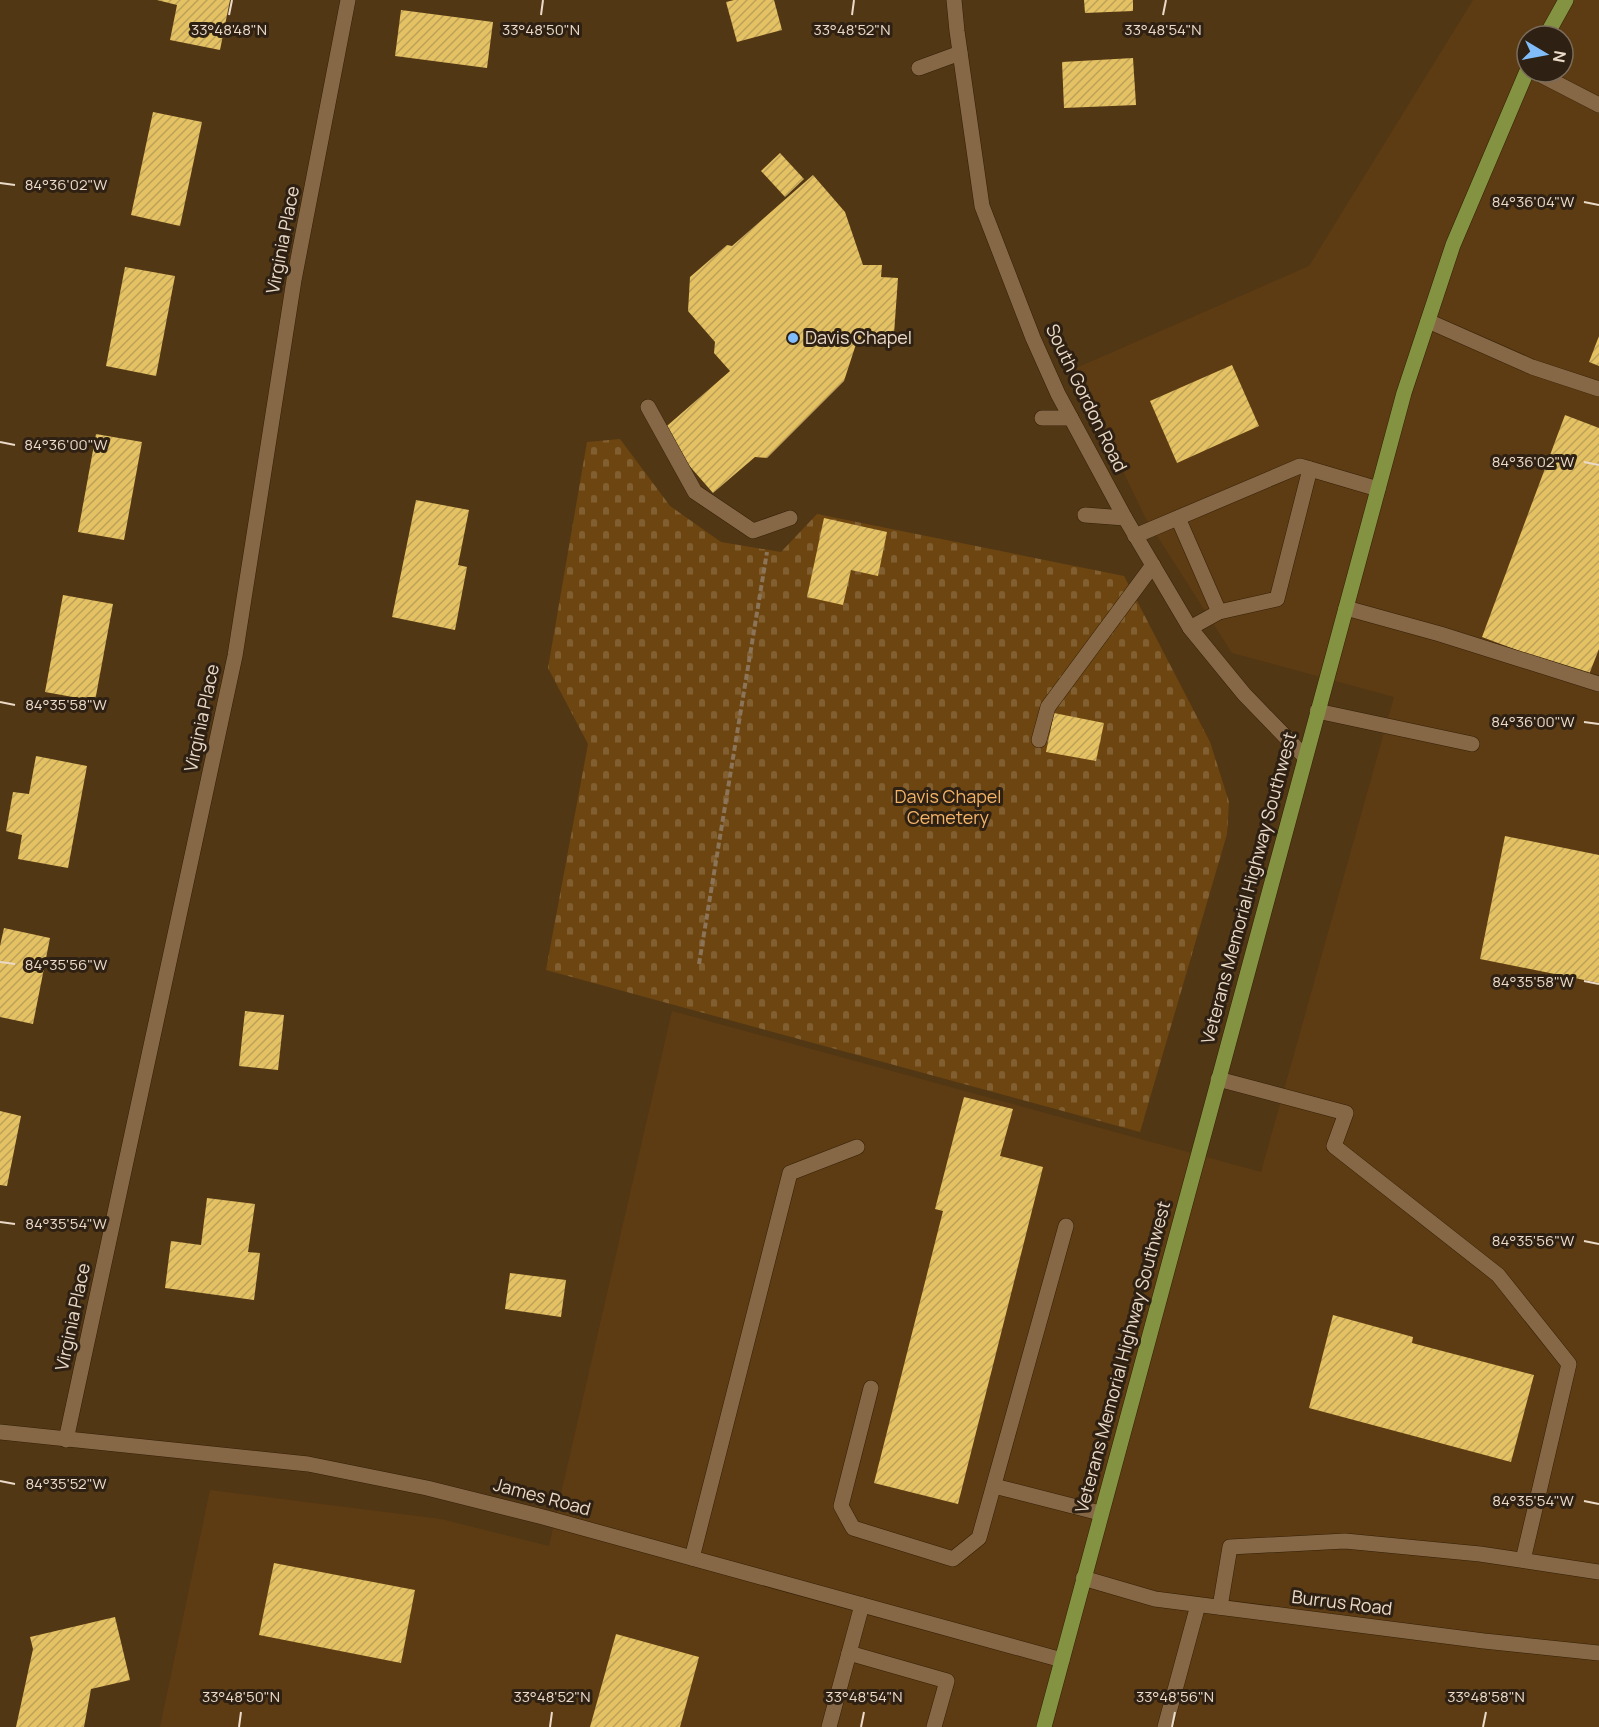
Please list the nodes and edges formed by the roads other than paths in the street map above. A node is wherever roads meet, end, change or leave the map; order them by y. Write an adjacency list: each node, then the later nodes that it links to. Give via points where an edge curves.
1 (348, 0): 36 (street, Virginia Place, via 294,280 236,656)
2 (954, 0): 5 (street, South Gordon Road)
3 (1566, 0): 4 (main road)
4 (1553, 24)
5 (960, 53): 6 (street); 14 (street, South Gordon Road, via 982,206 1033,338)
6 (920, 68)
7 (1521, 84): 10 (main road, Veterans Memorial Highway Southwest, via 1453,245)
8 (1558, 84): 9 (street)
9 (1599, 105)
10 (1428, 321): 11 (street, via 1532,367); 16 (main road, Veterans Memorial Highway Southwest)
11 (1599, 389)
12 (648, 407): 18 (street, via 695,492 753,531)
13 (1042, 418): 14 (street)
14 (1071, 418): 19 (street, South Gordon Road)
15 (1310, 469): 16 (street); 20 (street, via 1300,466); 24 (street, via 1277,599)
16 (1378, 489): 23 (main road, Veterans Memorial Highway Southwest)
17 (1085, 515): 19 (street)
18 (790, 518)
19 (1125, 518): 21 (street, South Gordon Road)
20 (1178, 518): 21 (street); 24 (street)
21 (1136, 536): 22 (street, South Gordon Road)
22 (1153, 565): 25 (street, South Gordon Road); 28 (street, via 1048,707)
23 (1346, 608): 26 (street); 27 (main road, Veterans Memorial Highway Southwest)
24 (1219, 612): 25 (street)
25 (1190, 628): 30 (street, South Gordon Road, via 1244,694)
26 (1599, 684)
27 (1317, 711): 29 (street); 30 (main road, Veterans Memorial Highway Southwest)
28 (1039, 740)
29 (1472, 744)
30 (1305, 757): 31 (main road, Veterans Memorial Highway Southwest)
31 (1218, 1079): 38 (main road, Veterans Memorial Highway Southwest); 40 (street, via 1346,1113 1334,1146 1498,1275 1569,1364)
32 (857, 1147): 39 (street, via 790,1173)
33 (1066, 1226): 37 (street)
34 (871, 1388): 37 (street, via 841,1506 853,1528 953,1559 979,1538)
35 (0, 1432): 36 (street, James Road)
36 (66, 1440): 39 (street, James Road, via 308,1464 439,1491)
37 (994, 1486): 38 (street)
38 (1100, 1514): 42 (main road, Veterans Memorial Highway Southwest)
39 (692, 1558): 43 (street, James Road)
40 (1523, 1560): 41 (street); 45 (street, via 1345,1541 1230,1547)
41 (1599, 1572)
42 (1083, 1578): 44 (street, Burrus Road, via 1155,1599); 48 (main road, Veterans Memorial Highway Southwest)
43 (862, 1605): 46 (street); 48 (street, James Road)
44 (1198, 1605): 45 (street, Burrus Road); 52 (street)
45 (1221, 1607): 47 (street, Burrus Road)
46 (849, 1653): 49 (street); 50 (street, via 947,1681)
47 (1599, 1653)
48 (1062, 1660): 51 (main road, Veterans Memorial Highway Southwest)
49 (829, 1727)
50 (934, 1727)
51 (1044, 1727)
52 (1165, 1727)

